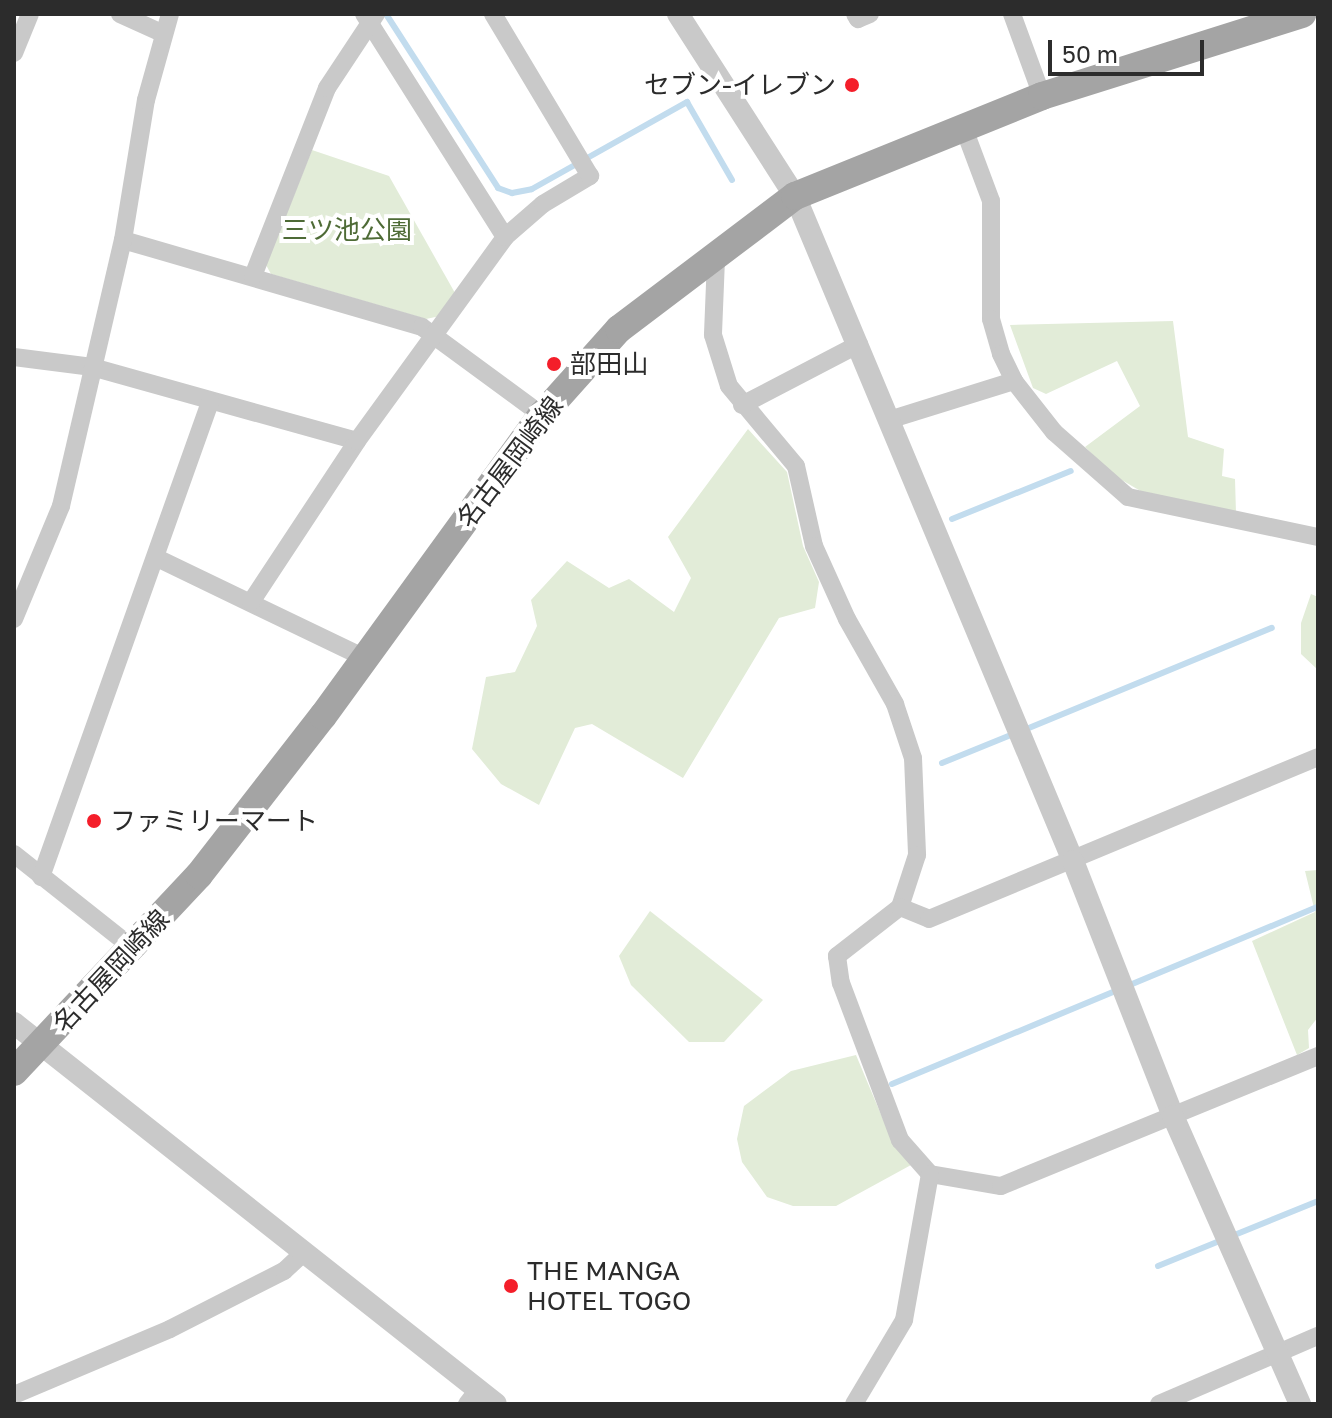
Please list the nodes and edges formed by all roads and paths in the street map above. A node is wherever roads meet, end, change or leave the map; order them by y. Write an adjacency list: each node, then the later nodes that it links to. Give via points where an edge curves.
1 (30, 14): 12 (street)
2 (120, 14): 11 (street)
3 (170, 14): 11 (street)
4 (493, 14): 16 (street, via 590,176 543,204)
5 (678, 14): 15 (street)
6 (855, 14): 7 (street, via 858,19)
7 (870, 14)
8 (1012, 14): 13 (street)
9 (1302, 14): 13 (main road, 名古屋岡崎線)
10 (370, 16): 16 (street); 19 (street, via 318,107)
11 (164, 34): 17 (street, via 146,100)
12 (14, 53)
13 (1042, 96): 14 (main road, 名古屋岡崎線)
14 (963, 126): 15 (main road, 名古屋岡崎線); 24 (street, via 991,201 991,319)
15 (795, 196): 18 (main road, 名古屋岡崎線); 21 (street)
16 (505, 237): 20 (street)
17 (123, 240): 19 (street); 23 (street)
18 (716, 259): 26 (street, via 713,335 729,386); 27 (main road, 名古屋岡崎線, via 619,329)
19 (253, 276): 20 (street)
20 (438, 335): 27 (street); 29 (street)
21 (859, 344): 26 (street); 28 (street)
22 (14, 357): 23 (street)
23 (92, 367): 25 (street); 33 (street, via 55,526)
24 (1014, 381): 28 (street); 30 (street, via 1054,432 1128,497)
25 (210, 402): 29 (street); 31 (street)
26 (742, 405): 39 (street, via 796,466 814,546 907,731 917,855)
27 (542, 415): 34 (main road, 名古屋岡崎線)
28 (892, 419): 37 (street)
29 (357, 441): 32 (street)
30 (1318, 537)
31 (157, 558): 32 (street); 38 (street)
32 (251, 602): 34 (street)
33 (14, 619)
34 (365, 658): 40 (main road, 名古屋岡崎線, via 252,810)
35 (1318, 757): 37 (street)
36 (14, 854): 38 (street)
37 (1073, 861): 39 (street, via 929,919); 45 (street)
38 (41, 877): 40 (street)
39 (900, 907): 46 (street, via 837,956 841,983 884,1103 900,1140)
40 (134, 949): 42 (main road, 名古屋岡崎線)
41 (14, 1023): 42 (street)
42 (42, 1044): 44 (main road, 名古屋岡崎線); 47 (street)
43 (1318, 1056): 45 (street)
44 (14, 1072)
45 (1173, 1116): 46 (street, via 1001,1186); 49 (street)
46 (930, 1174): 52 (street, via 904,1320)
47 (302, 1254): 50 (street, via 284,1271 170,1329); 51 (street)
48 (1318, 1336): 49 (street)
49 (1278, 1353): 53 (street); 54 (street)
50 (14, 1395)
51 (480, 1399)
52 (863, 1401)
53 (1159, 1404)
54 (1300, 1404)

